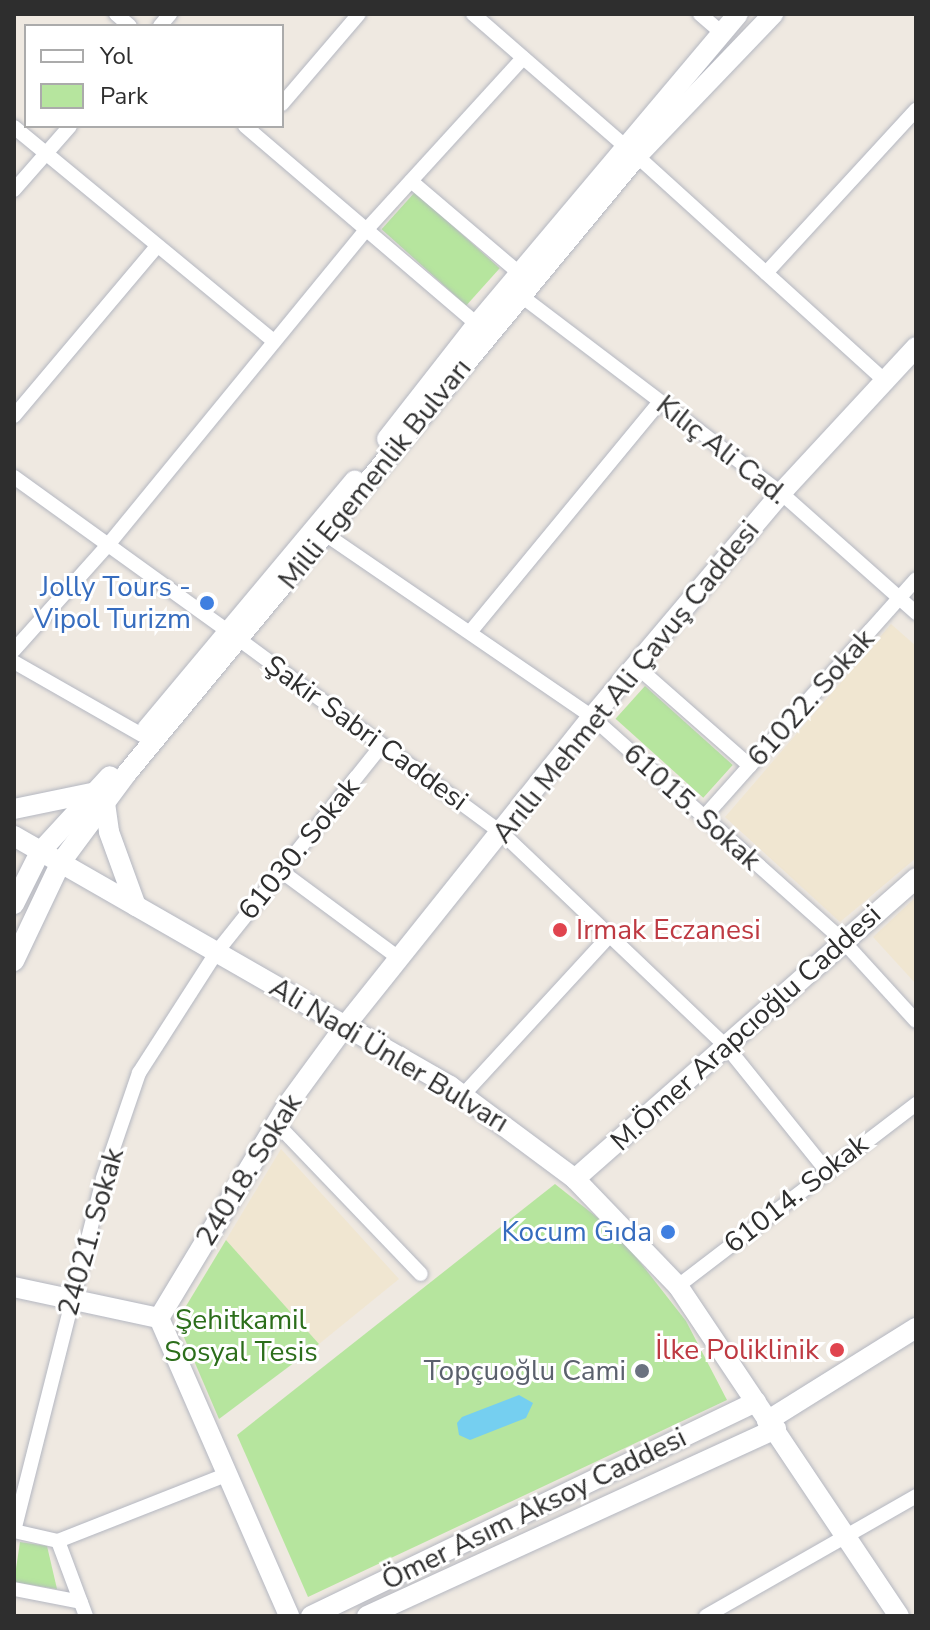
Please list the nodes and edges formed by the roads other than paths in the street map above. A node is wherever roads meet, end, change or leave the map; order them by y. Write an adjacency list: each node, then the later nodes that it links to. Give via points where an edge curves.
1 (359, 14): 8 (street)
2 (473, 14): 7 (street)
3 (700, 14): 6 (street)
4 (738, 14): 6 (street, Milli Egemenlik Bulvarı)
5 (773, 14): 13 (street, Milli Egemenlik Bulvarı)
6 (721, 32): 13 (street, Milli Egemenlik Bulvarı)
7 (523, 58): 13 (street); 15 (street)
8 (284, 102)
9 (916, 110): 20 (street)
10 (14, 127): 14 (street)
11 (68, 128): 14 (street)
12 (255, 129): 17 (street)
13 (631, 151): 19 (street, Milli Egemenlik Bulvarı); 20 (street); 21 (street, Milli Egemenlik Bulvarı)
14 (45, 154): 16 (street); 18 (street)
15 (411, 181): 17 (street); 19 (street)
16 (14, 190)
17 (366, 230): 22 (street); 23 (street)
18 (157, 246): 23 (street); 27 (street)
19 (519, 273): 22 (street, Milli Egemenlik Bulvarı)
20 (766, 273): 25 (street)
21 (520, 295): 26 (street, Kılıç Ali Cad.); 30 (street, Milli Egemenlik Bulvarı)
22 (477, 324): 36 (street, Milli Egemenlik Bulvarı)
23 (274, 341): 31 (street)
24 (916, 347): 25 (street, Arıllı Mehmet Ali Çavuş Caddesi)
25 (886, 382): 29 (street, Arıllı Mehmet Ali Çavuş Caddesi)
26 (660, 402): 29 (street, Kılıç Ali Cad.); 35 (street)
27 (14, 416)
28 (14, 477): 31 (street, Şakir Sabri Caddesi)
29 (781, 493): 33 (street, Kılıç Ali Cad.); 39 (street, Arıllı Mehmet Ali Çavuş Caddesi)
30 (328, 536): 35 (street, 61015. Sokak); 36 (street, Milli Egemenlik Bulvarı)
31 (108, 545): 36 (street, Şakir Sabri Caddesi); 37 (street)
32 (916, 579): 33 (street, 61022. Sokak)
33 (900, 599): 34 (street, Kılıç Ali Cad.); 43 (street, 61022. Sokak)
34 (916, 613)
35 (471, 631): 40 (street, 61015. Sokak)
36 (233, 635): 41 (street, Milli Egemenlik Bulvarı); 42 (street, Şakir Sabri Caddesi); 44 (street, Milli Egemenlik Bulvarı)
37 (14, 650)
38 (14, 662): 41 (street)
39 (635, 665): 40 (street, Arıllı Mehmet Ali Çavuş Caddesi); 43 (street)
40 (592, 717): 46 (street, 61015. Sokak); 47 (street, Arıllı Mehmet Ali Çavuş Caddesi)
41 (142, 735): 44 (street, Milli Egemenlik Bulvarı)
42 (382, 745): 47 (street, Şakir Sabri Caddesi); 51 (street, 61030. Sokak)
43 (750, 766): 46 (street, 61022. Sokak)
44 (100, 798): 45 (street); 49 (street, Milli Egemenlik Bulvarı); 50 (street, Milli Egemenlik Bulvarı); 54 (street)
45 (14, 809)
46 (705, 816): 56 (street, 61015. Sokak)
47 (502, 833): 55 (street, Şakir Sabri Caddesi); 58 (street, Arıllı Mehmet Ali Çavuş Caddesi)
48 (14, 836): 49 (street, Ali Nadi Ünler Bulvarı)
49 (40, 852): 50 (street, Ali Nadi Ünler Bulvarı); 53 (street, Milli Egemenlik Bulvarı)
50 (61, 862): 54 (street, Ali Nadi Ünler Bulvarı); 59 (street, Milli Egemenlik Bulvarı)
51 (281, 871): 57 (street, 61030. Sokak); 58 (street)
52 (916, 878): 56 (street, M.Ömer Arapcıoğlu Caddesi)
53 (14, 904)
54 (136, 906): 57 (street, Ali Nadi Ünler Bulvarı)
55 (609, 936): 62 (street, Şakir Sabri Caddesi); 63 (street)
56 (843, 941): 60 (street, 61015. Sokak); 62 (street, M.Ömer Arapcıoğlu Caddesi)
57 (216, 953): 61 (street, Ali Nadi Ünler Bulvarı); 71 (street, 24021. Sokak, via 139,1073)
58 (400, 959): 61 (street, Arıllı Mehmet Ali Çavuş Caddesi)
59 (14, 961)
60 (916, 1021)
61 (345, 1026): 63 (street, Ali Nadi Ünler Bulvarı); 65 (street, 24018. Sokak)
62 (727, 1047): 66 (street, Şakir Sabri Caddesi); 67 (street, M.Ömer Arapcıoğlu Caddesi)
63 (463, 1095): 67 (street, Ali Nadi Ünler Bulvarı)
64 (916, 1104): 66 (street, 61014. Sokak)
65 (276, 1123): 68 (street); 72 (street, 24018. Sokak)
66 (826, 1170): 69 (street, 61014. Sokak)
67 (575, 1179): 69 (street, Ali Nadi Ünler Bulvarı)
68 (421, 1274)
69 (678, 1286): 74 (street, Ali Nadi Ünler Bulvarı)
70 (14, 1287): 71 (street)
71 (71, 1299): 72 (street); 78 (street, 24021. Sokak)
72 (159, 1318): 76 (street)
73 (916, 1328): 75 (street, Ömer Asım Aksoy Caddesi)
74 (756, 1402): 75 (street, Ali Nadi Ünler Bulvarı); 85 (street, Ömer Asım Aksoy Caddesi)
75 (772, 1425): 79 (street, Ali Nadi Ünler Bulvarı); 83 (street, Ömer Asım Aksoy Caddesi)
76 (228, 1474): 80 (street); 84 (street)
77 (916, 1496): 79 (street)
78 (14, 1531): 80 (street)
79 (848, 1539): 87 (street); 88 (street, Ali Nadi Ünler Bulvarı)
80 (58, 1541): 82 (street)
81 (14, 1589): 82 (street)
82 (84, 1609)
83 (397, 1610): 86 (street, Ömer Asım Aksoy Caddesi)
84 (289, 1616)
85 (311, 1616)
86 (367, 1616)
87 (706, 1616)
88 (899, 1616)

